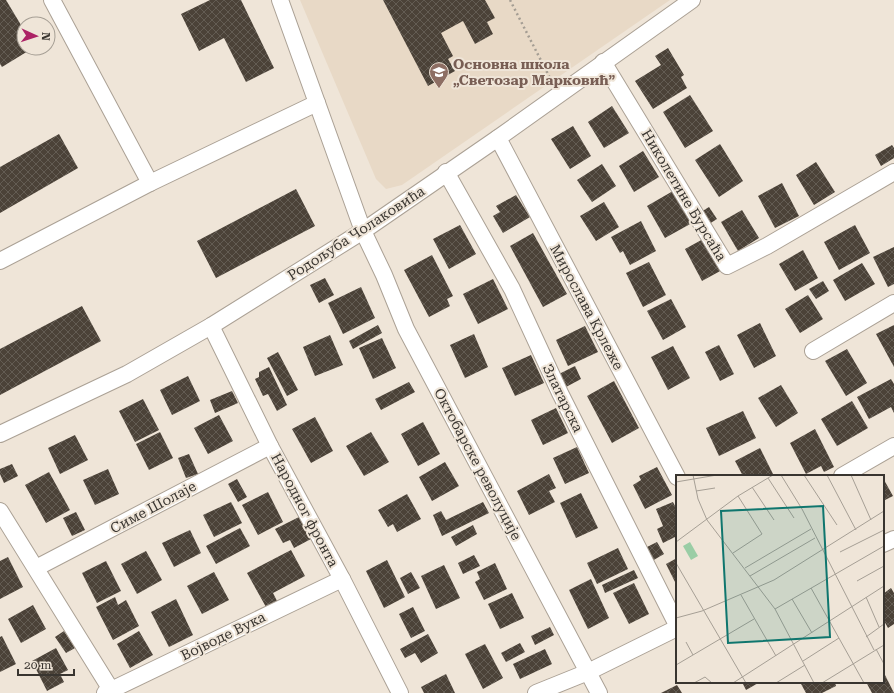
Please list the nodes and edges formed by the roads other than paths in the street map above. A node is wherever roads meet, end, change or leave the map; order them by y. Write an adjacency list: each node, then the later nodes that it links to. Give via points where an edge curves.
1 (52, 0): 9 (street)
2 (280, 0): 5 (street, Октобарске револуције)
3 (692, 0): 4 (street, Родољуба Чолаковића)
4 (603, 62): 6 (street, Родољуба Чолаковића); 8 (street, Николетине Бурсаћа, via 727,266 767,246)
5 (317, 103): 9 (street); 10 (street, Октобарске револуције)
6 (498, 138): 7 (street, Родољуба Чолаковића); 18 (street, Мирослава Крлеже)
7 (446, 172): 10 (street, Родољуба Чолаковића); 25 (street, Златарска, via 512,289 560,393)
8 (894, 172)
9 (150, 183): 11 (street)
10 (363, 231): 13 (street, Родољуба Чолаковића); 27 (street, Октобарске револуције, via 406,329)
11 (0, 261)
12 (894, 303): 14 (street)
13 (211, 326): 15 (street, Родољуба Чолаковића, via 127,374); 16 (street, Народног фронта)
14 (813, 351)
15 (0, 434)
16 (270, 446): 23 (street, Симе Шолаје); 24 (street, Народног фронта)
17 (894, 446): 19 (street)
18 (676, 475)
19 (844, 475)
20 (0, 512): 23 (street)
21 (894, 539): 22 (street)
22 (884, 544)
23 (36, 568): 28 (street)
24 (342, 579): 28 (street, Војводе Вука); 29 (street, Народног фронта)
25 (676, 623)
26 (676, 628): 27 (street)
27 (588, 672): 30 (street); 31 (street, Октобарске револуције)
28 (110, 692)
29 (400, 693)
30 (536, 693)
31 (599, 693)

